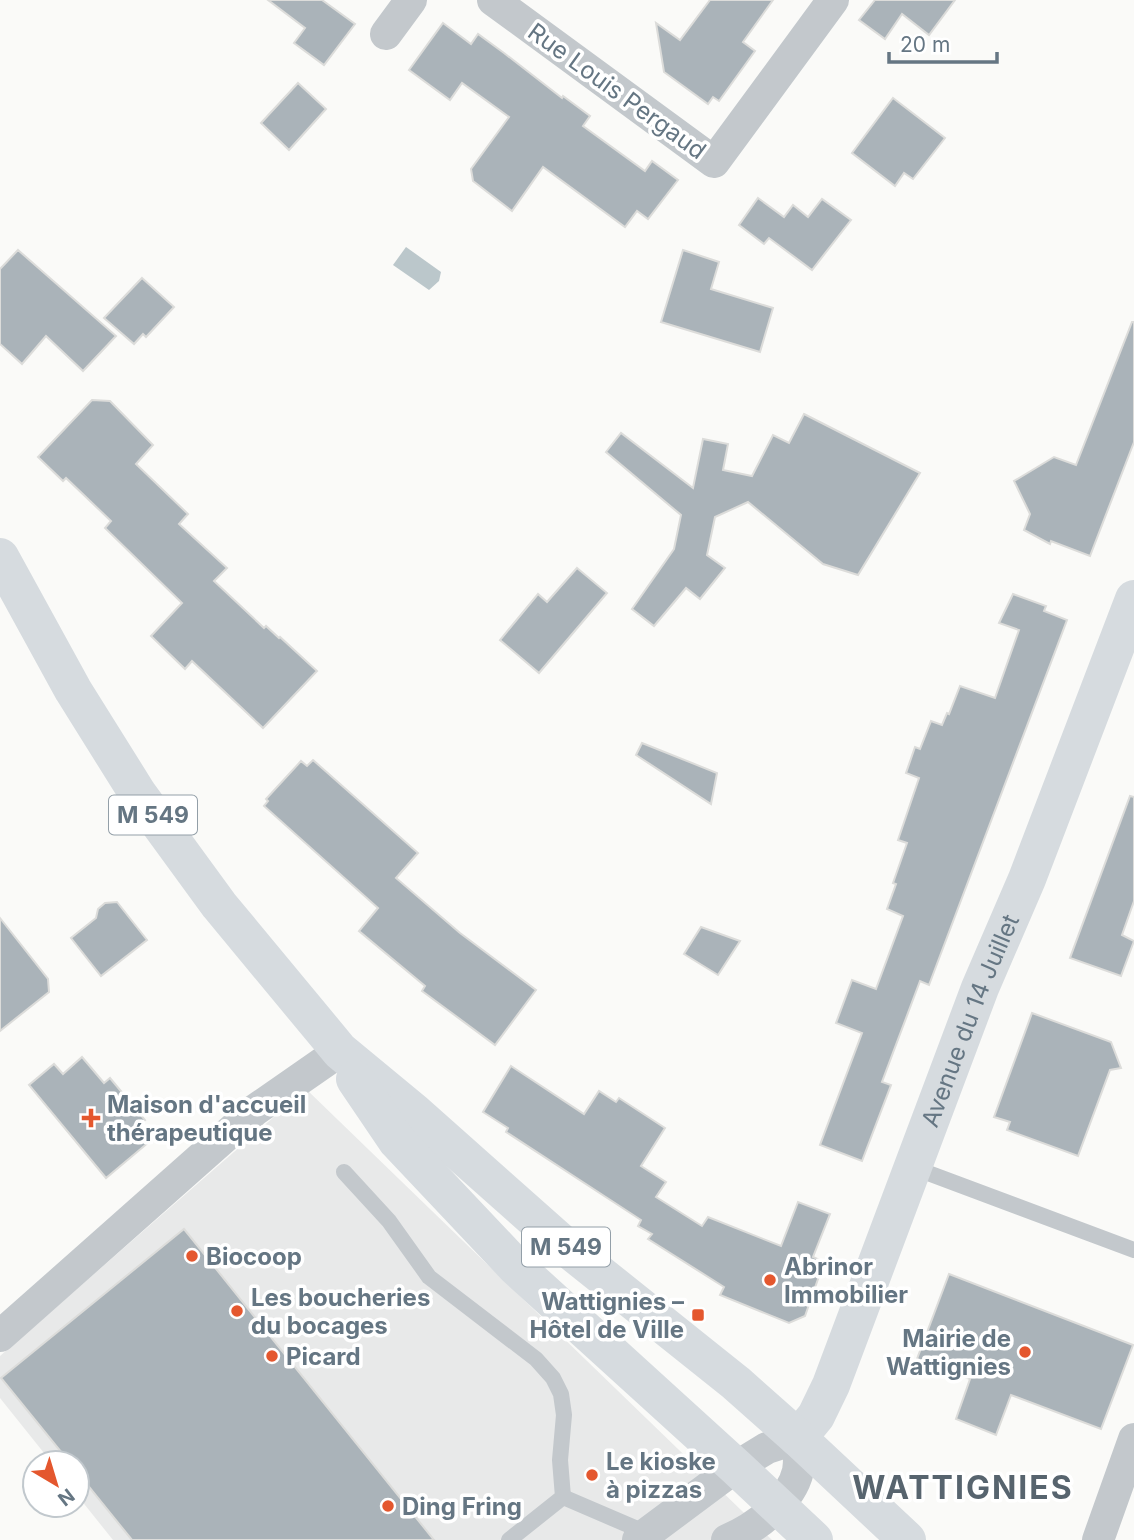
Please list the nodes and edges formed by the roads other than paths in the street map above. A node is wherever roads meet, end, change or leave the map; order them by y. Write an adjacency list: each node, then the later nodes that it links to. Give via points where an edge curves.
1 (411, 0): 4 (street)
2 (494, 0): 3 (street, Rue Louis Pergaud, via 714,162)
3 (833, 0)
4 (386, 34)
5 (0, 556): 7 (main road, M 549, via 66,680 138,794 219,905)
6 (1133, 605): 8 (main road, Avenue du 14 Juillet)
7 (340, 1051): 11 (street, via 255,1110); 12 (main road, M 549, via 559,1241); 14 (main road, M 549, via 380,1118 419,1166 535,1286)
8 (912, 1167): 10 (lane); 12 (main road, Avenue du 14 Juillet, via 827,1393)
9 (344, 1172): 15 (lane, via 389,1221 429,1277 536,1359 553,1378 564,1415)
10 (1134, 1250)
11 (0, 1336)
12 (798, 1438): 14 (street, via 767,1448); 16 (street, via 797,1472); 21 (main road, M 549)
13 (1134, 1439): 22 (street)
14 (736, 1466): 16 (main road, M 549); 17 (street)
15 (563, 1497): 17 (lane); 18 (lane)
16 (777, 1505): 19 (street); 20 (main road, M 549)
17 (643, 1536)
18 (509, 1540)
19 (727, 1540)
20 (814, 1540)
21 (907, 1540)
22 (1098, 1540)

